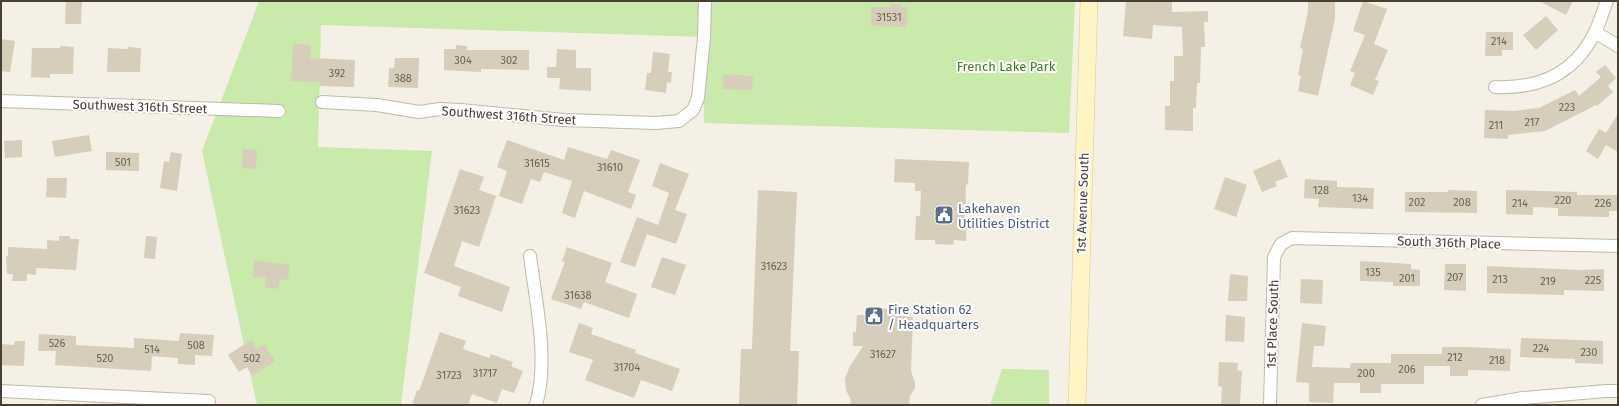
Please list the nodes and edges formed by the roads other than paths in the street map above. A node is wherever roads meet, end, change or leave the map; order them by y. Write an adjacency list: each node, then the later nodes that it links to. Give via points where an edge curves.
1 (705, 1): 8 (street, Southwest 316th Street, via 698,98 693,110 679,121 649,123 564,120 445,109 419,112 377,104)
2 (1089, 1): 18 (main road, 1st Avenue South)
3 (1608, 1): 4 (street)
4 (1595, 32): 5 (street); 6 (street, via 1580,56 1559,74 1522,87)
5 (1618, 46)
6 (1495, 87)
7 (1, 101): 9 (street, Southwest 316th Street)
8 (322, 102)
9 (279, 111)
10 (1281, 244): 11 (street, South 316th Place, via 1292,238); 19 (street, 1st Place South, via 1274,257)
11 (1618, 246)
12 (530, 256): 17 (street, via 542,351)
13 (1, 391): 15 (street)
14 (1618, 391): 16 (street)
15 (209, 401)
16 (1523, 402): 20 (street)
17 (536, 405)
18 (1077, 405)
19 (1270, 405)
20 (1482, 405)

